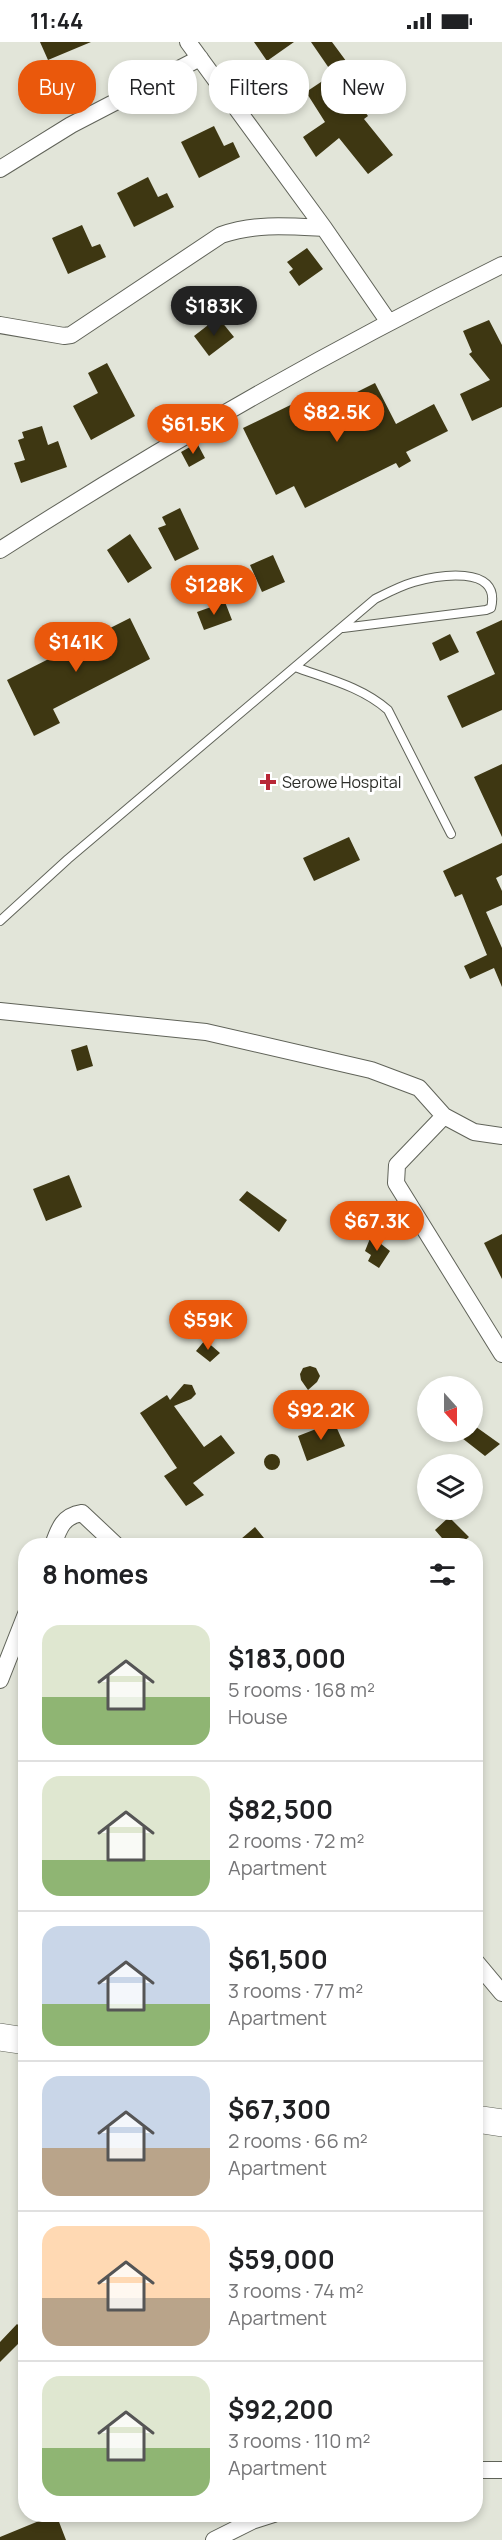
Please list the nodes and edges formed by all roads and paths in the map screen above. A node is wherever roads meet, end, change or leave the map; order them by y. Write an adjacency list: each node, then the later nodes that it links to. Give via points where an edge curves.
1 (188, 42): 2 (street)
2 (200, 58): 3 (street, via 71,125); 4 (street)
3 (0, 170)
4 (324, 228): 6 (street); 7 (street, via 266,225 221,235 71,335)
5 (502, 265): 6 (street)
6 (388, 321): 8 (street)
7 (0, 325)
8 (0, 550)
9 (343, 628): 9 (lane, via 375,599 416,581 484,577 496,588 497,598 486,610); 10 (lane)
10 (295, 667): 11 (lane, via 356,688 388,710); 12 (lane)
11 (451, 834)
12 (0, 921)
13 (0, 1011): 14 (street, via 206,1032 371,1070 419,1088)
14 (444, 1116): 15 (street, via 474,1132); 16 (street, via 397,1166 396,1183)
15 (502, 1136)
16 (502, 1354)
17 (56, 1538): 18 (street, via 71,1515 82,1513)
18 (109, 1538)
19 (18, 1634): 20 (street)
20 (0, 1680)
21 (483, 1970): 22 (street)
22 (502, 1993)
23 (0, 2037): 24 (main road)
24 (18, 2040)
25 (483, 2119): 26 (main road)
26 (502, 2123)
27 (483, 2470): 28 (street)
28 (502, 2470)
29 (250, 2522): 30 (street)
30 (214, 2540)

